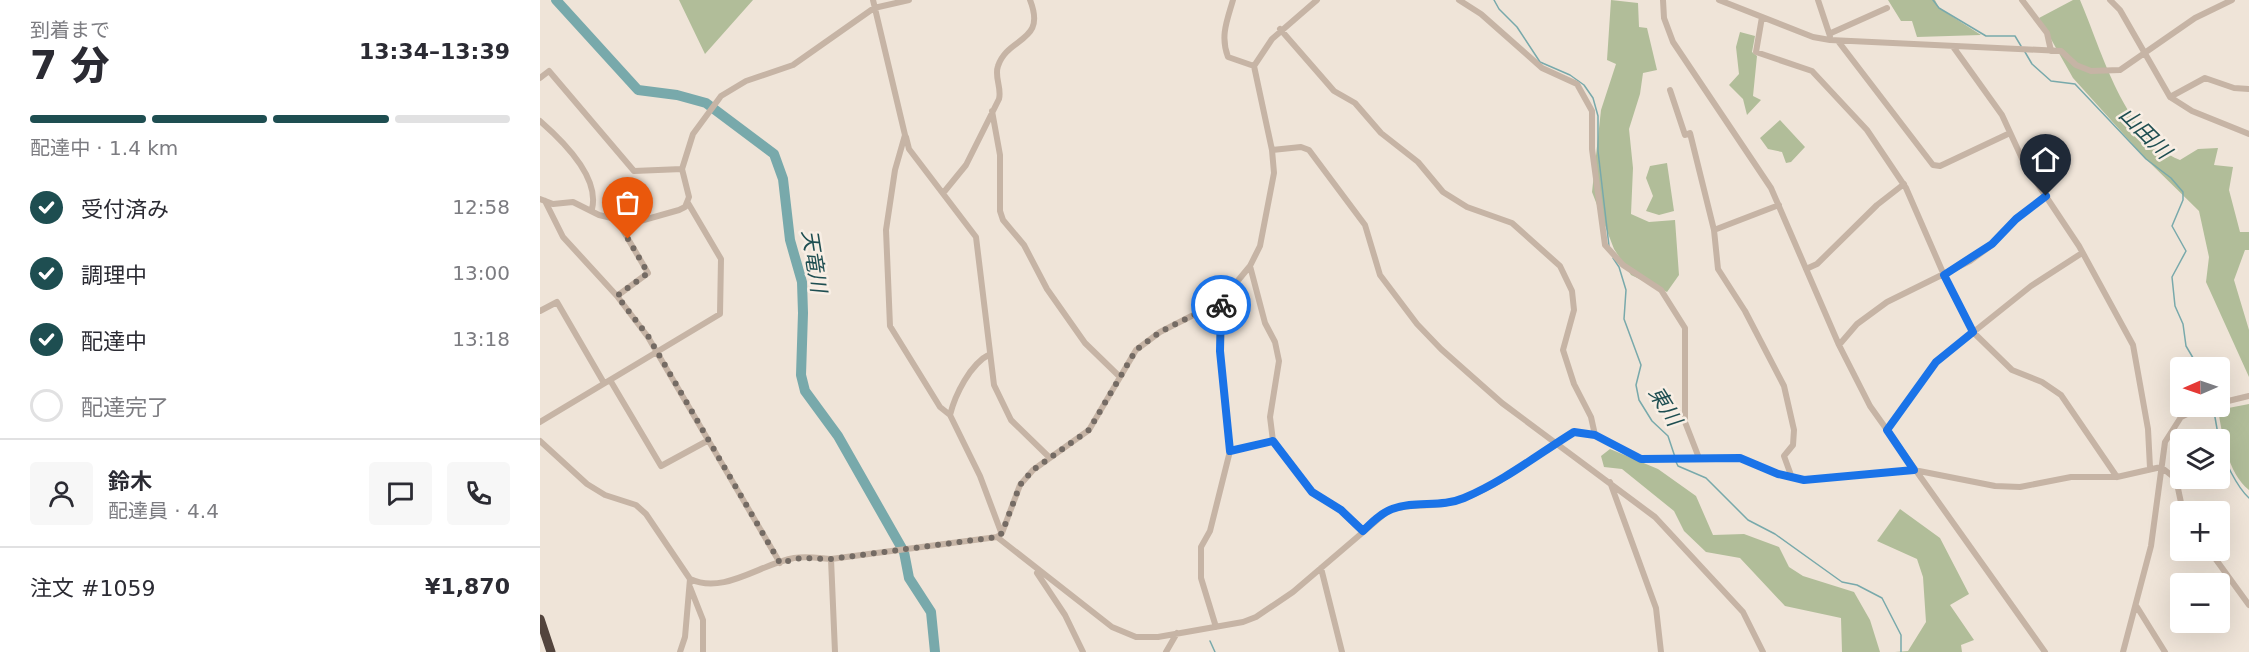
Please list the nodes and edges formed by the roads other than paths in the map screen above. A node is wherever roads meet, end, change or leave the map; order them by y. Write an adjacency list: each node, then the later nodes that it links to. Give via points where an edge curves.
1 (873, 0): 13 (street)
2 (909, 0): 13 (street)
3 (1030, 0): 27 (street, via 1036,16 1032,28 997,68 1001,92)
4 (1233, 0): 22 (street, via 1222,37 1224,47 1228,57)
5 (1317, 0): 16 (street)
6 (1459, 0): 69 (street, via 1482,14 1542,68 1577,84 1592,111 1592,149 1605,245 1623,265 1661,290 1685,328 1685,422)
7 (1663, 0): 39 (street, via 1664,18 1673,42 1759,168)
8 (1719, 0): 15 (street)
9 (1818, 0): 17 (street)
10 (2022, 0): 20 (street, via 2047,33)
11 (2110, 0): 21 (street)
12 (2232, 0): 21 (street, via 2195,18)
13 (874, 8): 30 (street); 33 (street, via 793,65 747,81 721,96 693,134)
14 (1887, 8): 17 (street)
15 (1762, 17): 17 (street); 34 (street, via 1756,52 1812,71 1867,130)
16 (1280, 29): 22 (street); 62 (street, via 1334,91 1418,162 1443,192 1467,207 1512,224 1560,266 1570,285 1574,310 1563,350)
17 (1830, 37): 18 (street)
18 (1838, 41): 19 (street); 29 (street, via 1933,165)
19 (1954, 48): 20 (street); 29 (street)
20 (2051, 51): 21 (street, via 2061,51 2083,69 2104,72 2120,70)
21 (2147, 54): 26 (street)
22 (1254, 66): 32 (street)
23 (540, 78): 33 (street, via 549,71 634,171)
24 (2249, 89): 26 (street, via 2205,78)
25 (1670, 90): 42 (street, via 1685,135 1690,133)
26 (2170, 97): 31 (street, via 2192,111)
27 (992, 111): 35 (street, via 966,165); 54 (street, via 1003,220 1024,245 1047,289 1085,343)
28 (540, 121): 40 (street, via 566,146 584,173 593,191)
29 (2010, 133): 36 (street)
30 (905, 135): 35 (street, via 909,149); 58 (street, via 886,230 890,326 940,407)
31 (2249, 135)
32 (1272, 150): 44 (street, via 1274,173 1268,210 1260,246); 66 (street, via 1309,150 1365,225 1380,275 1417,324 1502,403)
33 (682, 168): 38 (street, via 689,189)
34 (1904, 184): 45 (street, via 1817,264); 46 (street)
35 (944, 192): 53 (street, via 976,237)
36 (2046, 196): 43 (street); 46 (street, via 1992,244)
37 (542, 200): 40 (street, via 553,204 573,202); 47 (street, via 563,237)
38 (688, 202): 41 (street, via 673,213 633,223); 52 (street, via 721,259 721,308 717,316)
39 (1779, 205): 42 (street); 45 (street)
40 (592, 209): 41 (street)
41 (617, 220): 47 (street, via 648,273)
42 (1714, 230): 74 (street, via 1720,275 1745,311 1789,400 1793,445 1784,456)
43 (2082, 253): 50 (street, via 2031,286); 71 (street, via 2136,356)
44 (1250, 266): 48 (street); 65 (street, via 1279,361 1270,417)
45 (1806, 268): 51 (street)
46 (1944, 275): 50 (street); 51 (street, via 1887,302 1857,324)
47 (617, 296): 52 (street)
48 (1221, 301): 54 (street, via 1144,343); 67 (street, via 1220,351)
49 (540, 311): 55 (street, via 557,302)
50 (1973, 332): 61 (street, via 1936,362); 73 (street, via 2012,370 2061,395)
51 (1839, 345): 61 (street)
52 (656, 352): 55 (street); 64 (street)
53 (990, 354): 58 (street, via 970,374 952,404); 68 (street, via 999,400 1011,420)
54 (1120, 377): 68 (street, via 1089,430)
55 (607, 382): 60 (street); 64 (street, via 661,466)
56 (2249, 396): 57 (street)
57 (2230, 401)
58 (950, 415): 78 (street, via 980,476)
59 (2181, 417): 70 (street, via 2165,442)
60 (540, 422)
61 (1887, 430): 72 (street)
62 (1595, 435): 66 (street, via 1574,432); 69 (street, via 1641,459)
63 (540, 441): 84 (street, via 586,484 646,513)
64 (707, 441): 81 (street)
65 (1273, 441): 67 (street); 77 (street, via 1312,492 1341,510)
66 (1555, 444): 75 (street); 77 (street, via 1525,466 1464,498 1450,503 1403,505 1389,510)
67 (1230, 451): 88 (street, via 1210,531 1202,547 1201,578)
68 (1049, 458): 78 (street, via 1020,485)
69 (1699, 458): 74 (street, via 1740,458)
70 (2161, 467): 71 (street); 76 (street, via 2176,479); 86 (street, via 2154,531)
71 (2150, 468): 73 (street)
72 (1914, 470): 73 (street, via 2020,487 2071,477); 74 (street, via 1841,479); 99 (street)
73 (2117, 477)
74 (1792, 478)
75 (1610, 481): 97 (street, via 1656,608); 98 (street, via 1655,517 1743,612)
76 (2181, 501)
77 (1363, 531): 83 (street)
78 (999, 535): 79 (street); 82 (street)
79 (831, 559): 81 (street, via 810,556); 93 (street)
80 (2217, 561): 85 (street)
81 (780, 563): 84 (street, via 720,584)
82 (1032, 567): 89 (street, via 1112,627 1136,637); 94 (street, via 1065,615)
83 (1321, 568): 88 (street, via 1256,617); 96 (street)
84 (690, 583): 91 (street); 92 (street, via 703,620)
85 (2249, 605)
86 (2137, 607): 100 (street); 101 (street)
87 (540, 620): 90 (highway)
88 (1216, 627): 89 (street)
89 (1177, 633): 95 (street)
90 (551, 652)
91 (680, 652)
92 (703, 652)
93 (835, 652)
94 (1083, 652)
95 (1166, 652)
96 (1342, 652)
97 (1661, 652)
98 (1763, 652)
99 (2045, 652)
100 (2123, 652)
101 (2165, 652)

